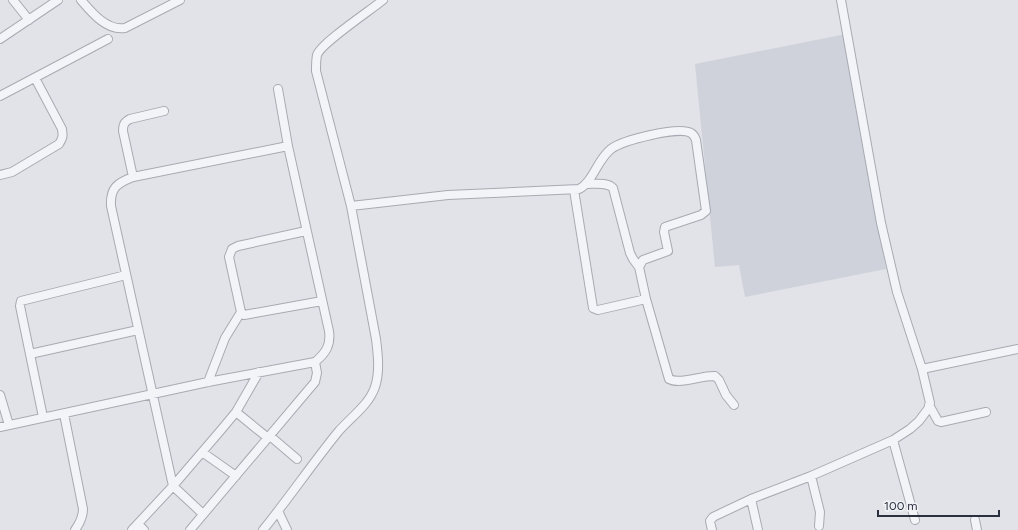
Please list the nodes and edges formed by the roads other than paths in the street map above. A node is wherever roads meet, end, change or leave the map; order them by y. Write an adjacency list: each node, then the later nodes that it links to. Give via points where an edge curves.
1 (14, 0): 7 (street)
2 (58, 0): 7 (street)
3 (81, 0): 4 (street, via 100,19 120,29)
4 (180, 0)
5 (384, 0): 19 (street, via 322,48 317,56 316,71)
6 (841, 0): 30 (street, via 880,223 897,292)
7 (29, 20): 8 (street)
8 (0, 39)
9 (108, 39): 10 (street)
10 (35, 78): 12 (street); 15 (street, via 64,136 59,144 12,172)
11 (278, 89): 14 (street)
12 (0, 96)
13 (164, 111): 16 (street, via 130,119 123,126)
14 (288, 146): 16 (street); 20 (street)
15 (0, 175)
16 (133, 178): 22 (street, via 118,184 111,197)
17 (587, 184): 18 (street); 21 (street, via 606,184 613,188 630,253); 21 (street, via 597,165 617,146 640,137 662,133 690,132 694,136 706,211 665,227 668,251 643,260)
18 (574, 190): 19 (street, via 448,195); 23 (street, via 593,308 598,310)
19 (351, 206): 51 (street, via 376,339 378,374 375,387 369,398 306,472)
20 (306, 231): 24 (street); 25 (street, via 232,249 229,257)
21 (639, 267): 23 (street)
22 (126, 275): 26 (street); 28 (street, via 22,301 20,306)
23 (646, 299): 35 (street, via 669,379 677,381 715,376 726,396)
24 (322, 301): 25 (street, via 246,315); 29 (street, via 330,338 327,351)
25 (241, 312): 32 (street, via 225,338)
26 (138, 330): 28 (street); 34 (street)
27 (1018, 349): 30 (street)
28 (30, 354): 40 (street)
29 (315, 362): 31 (street); 43 (street, via 318,373 315,382)
30 (922, 369): 36 (street)
31 (259, 372): 32 (street); 37 (street)
32 (208, 382): 34 (street)
33 (0, 395): 41 (street)
34 (152, 395): 39 (street); 49 (street)
35 (734, 404)
36 (929, 405): 38 (street, via 941,422); 44 (street, via 919,421)
37 (236, 412): 43 (street); 45 (street)
38 (986, 412)
39 (64, 414): 40 (street); 57 (street, via 83,509 83,515)
40 (42, 418): 41 (street)
41 (9, 425): 42 (street)
42 (0, 427)
43 (269, 437): 46 (street); 47 (street)
44 (893, 440): 48 (street); 53 (street)
45 (202, 452): 47 (street); 49 (street)
46 (297, 459)
47 (236, 476): 52 (street)
48 (811, 476): 50 (street); 55 (street, via 820,512)
49 (173, 486): 52 (street); 56 (street)
50 (751, 499): 62 (street, via 713,517 710,521); 63 (street)
51 (278, 511): 60 (street); 61 (street)
52 (203, 514): 59 (street)
53 (915, 520)
54 (975, 520): 64 (street)
55 (819, 526)
56 (135, 527): 58 (street)
57 (75, 530)
58 (144, 530)
59 (190, 530)
60 (263, 530)
61 (287, 530)
62 (712, 530)
63 (758, 530)
64 (977, 530)

